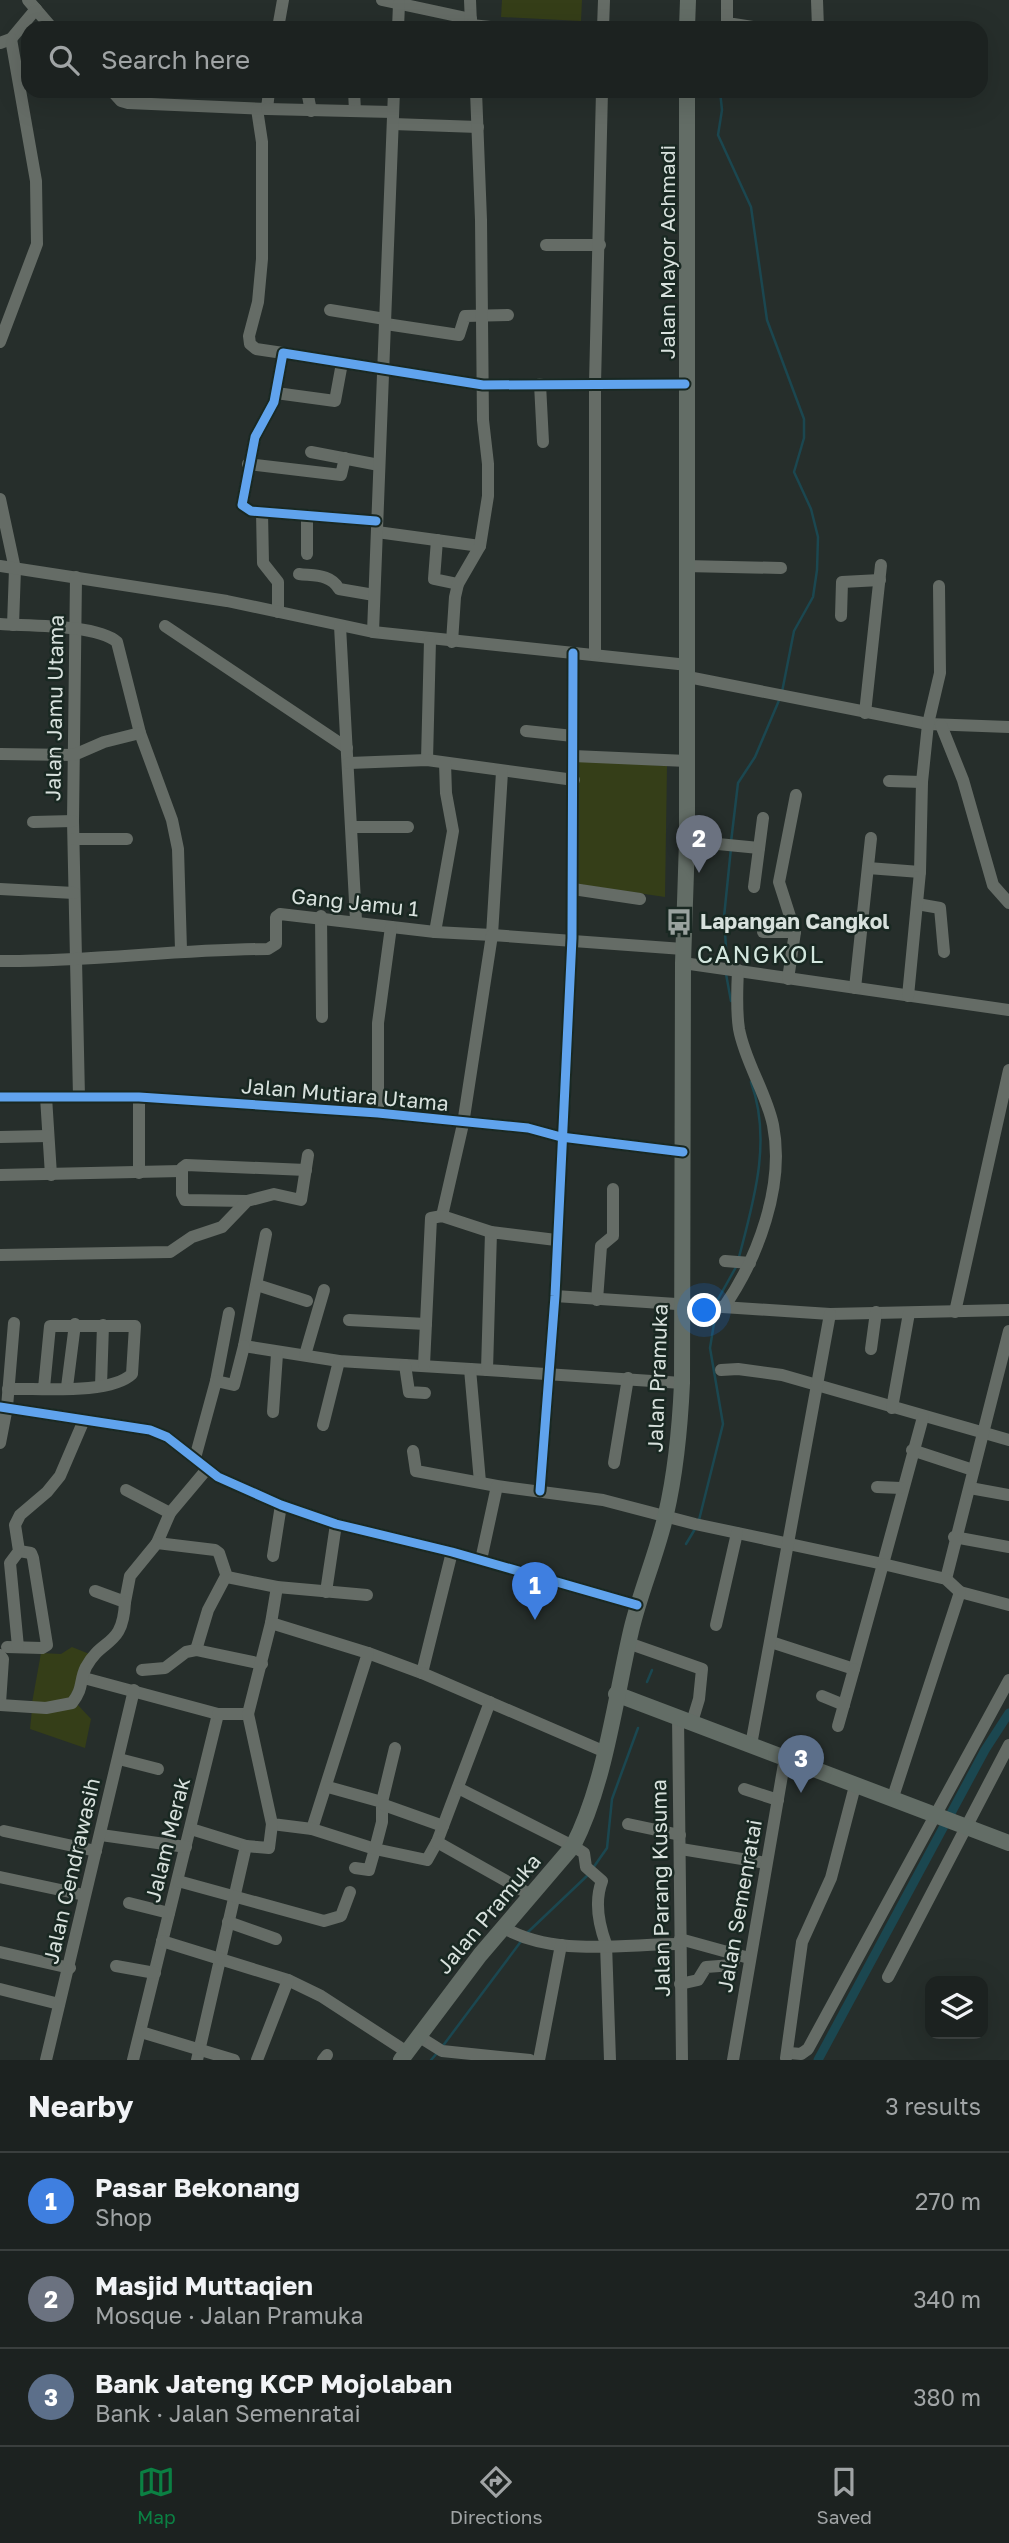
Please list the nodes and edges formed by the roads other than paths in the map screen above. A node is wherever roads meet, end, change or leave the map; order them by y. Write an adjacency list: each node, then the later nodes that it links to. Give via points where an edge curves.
1 (283, 0): 11 (street)
2 (382, 0): 8 (street)
3 (470, 0): 14 (street)
4 (604, 0): 15 (street)
5 (688, 0): 16 (main road)
6 (727, 0): 17 (street)
7 (817, 0): 18 (street)
8 (399, 4): 12 (street); 13 (street)
9 (32, 5): 10 (street); 19 (street)
10 (46, 21)
11 (279, 21)
12 (398, 21)
13 (460, 21)
14 (471, 21)
15 (603, 21)
16 (687, 21)
17 (727, 21)
18 (818, 21)
19 (6, 41): 38 (street, via 36,181 37,244)
20 (119, 98): 28 (street, via 128,103)
21 (266, 98): 28 (street)
22 (308, 98): 29 (street)
23 (354, 98): 30 (street)
24 (393, 98): 31 (street)
25 (476, 98): 32 (street)
26 (602, 98): 34 (street)
27 (687, 98): 44 (main road, Jalan Mayor Achmadi)
28 (262, 109): 29 (street); 39 (street, via 262,259 258,302 248,336 256,349)
29 (311, 111): 30 (street)
30 (355, 111): 31 (street)
31 (392, 118): 32 (street); 37 (street)
32 (478, 127): 36 (street)
33 (546, 245): 34 (street)
34 (600, 245): 43 (street)
35 (330, 310): 37 (street)
36 (496, 315): 37 (street, via 464,316 459,335); 45 (street)
37 (386, 321): 41 (street)
38 (0, 342)
39 (283, 353): 40 (street); 46 (street)
40 (342, 363): 41 (street); 46 (street, via 335,401)
41 (383, 369): 45 (street); 51 (street)
42 (540, 384): 43 (street); 45 (street); 47 (street)
43 (595, 384): 44 (street); 80 (street)
44 (685, 384): 61 (main road, Jalan Mayor Achmadi)
45 (483, 385): 57 (street, via 488,496)
46 (276, 393): 50 (street, via 254,437)
47 (543, 442)
48 (311, 452): 49 (street)
49 (345, 458): 50 (street, via 341,474); 51 (street)
50 (248, 464): 53 (street, via 242,505)
51 (379, 465): 55 (street)
52 (0, 499): 63 (street)
53 (262, 512): 54 (street); 70 (street, via 263,563 278,583)
54 (307, 515): 55 (street); 58 (street)
55 (376, 526): 56 (street); 69 (street)
56 (437, 540): 57 (street); 67 (street, via 434,579)
57 (480, 546): 67 (street)
58 (307, 554)
59 (881, 565): 66 (street)
60 (0, 566): 63 (street)
61 (685, 566): 62 (street); 81 (main road, Jalan Mayor Achmadi)
62 (781, 568)
63 (15, 569): 65 (street); 72 (street)
64 (299, 574): 69 (street, via 328,578 339,589)
65 (76, 577): 70 (street); 75 (street, Jalan Jamu Utama)
66 (880, 580): 71 (street, via 842,582); 82 (street)
67 (458, 584): 78 (street)
68 (939, 586): 83 (street, via 940,673)
69 (374, 595): 76 (street)
70 (278, 612): 74 (street)
71 (841, 616)
72 (7, 625): 75 (street)
73 (165, 626): 88 (street)
74 (340, 626): 76 (street); 88 (street)
75 (74, 630): 86 (street, via 117,642); 90 (street, Jalan Jamu Utama)
76 (373, 632): 77 (street)
77 (430, 639): 78 (street); 92 (street)
78 (452, 642): 79 (street)
79 (573, 653): 80 (street); 87 (street)
80 (595, 654): 81 (street)
81 (688, 671): 82 (street); 93 (main road, Jalan Pramuka)
82 (865, 713): 83 (street)
83 (934, 724): 84 (street); 99 (street); 118 (street, via 963,780 993,885)
84 (1009, 727)
85 (526, 731): 87 (street)
86 (140, 733): 90 (street); 128 (street, via 178,849)
87 (573, 736): 91 (street)
88 (347, 748): 95 (street)
89 (0, 754): 90 (street)
90 (74, 755): 102 (street, Jalan Jamu Utama)
91 (573, 756): 93 (street); 97 (street)
92 (427, 761): 94 (street); 95 (street)
93 (687, 761): 109 (main road, Jalan Pramuka)
94 (445, 762): 96 (street); 123 (street, via 453,831)
95 (349, 763): 104 (street)
96 (502, 772): 97 (street); 126 (street)
97 (574, 780): 115 (street)
98 (889, 781): 99 (street)
99 (922, 782): 112 (street)
100 (796, 795): 125 (street, via 779,882)
101 (763, 818): 110 (street)
102 (73, 821): 103 (street); 106 (street, Jalan Jamu Utama)
103 (33, 822)
104 (352, 827): 105 (street); 121 (street)
105 (408, 827)
106 (74, 838): 108 (street); 116 (street, Jalan Jamu Utama)
107 (871, 838): 111 (street)
108 (127, 839)
109 (687, 841): 110 (street); 130 (main road, Jalan Pramuka)
110 (759, 848): 113 (street)
111 (867, 868): 112 (street); 135 (street)
112 (919, 872): 119 (street)
113 (754, 887)
114 (0, 889): 116 (street)
115 (573, 889): 117 (street); 127 (street)
116 (74, 893): 132 (street, Jalan Jamu Utama)
117 (640, 899)
118 (1009, 903)
119 (916, 904): 129 (street, via 939,907); 136 (street)
120 (321, 916): 121 (street, Gang Jamu 1); 128 (street, Gang Jamu 1, via 277,915 276,944 268,949); 138 (street)
121 (356, 920): 122 (street, Gang Jamu 1)
122 (391, 926): 123 (street, Gang Jamu 1); 144 (street, via 378,1023)
123 (435, 932): 126 (street, Gang Jamu 1)
124 (763, 932): 125 (street)
125 (795, 932): 134 (street)
126 (492, 935): 127 (street, Gang Jamu 1); 145 (street)
127 (572, 938): 130 (street, Gang Jamu 1); 148 (street)
128 (181, 950): 132 (street, Gang Jamu 1)
129 (944, 952)
130 (683, 956): 133 (street, Gang Jamu 1); 149 (main road, Jalan Pramuka)
131 (0, 961): 132 (street, Gang Jamu 1)
132 (76, 961): 142 (street, Jalan Jamu Utama)
133 (729, 969): 134 (street, Gang Jamu 1); 164 (street, via 739,1030 763,1091 776,1152 771,1191)
134 (788, 979): 135 (street, Gang Jamu 1)
135 (855, 988): 136 (street, Gang Jamu 1)
136 (908, 996): 137 (street, Gang Jamu 1)
137 (1008, 1008)
138 (322, 1017)
139 (1009, 1070): 173 (street)
140 (0, 1097): 141 (street, Jalan Mutiara Utama)
141 (46, 1097): 142 (street, Jalan Mutiara Utama); 146 (street)
142 (79, 1097): 143 (street, Jalan Mutiara Utama)
143 (139, 1097): 144 (street, Jalan Mutiara Utama); 153 (street)
144 (378, 1113): 145 (street, Jalan Mutiara Utama)
145 (463, 1124): 148 (street, Jalan Mutiara Utama, via 528,1128); 158 (street)
146 (48, 1136): 147 (street); 155 (street)
147 (0, 1137)
148 (561, 1137): 149 (street, Jalan Mutiara Utama); 161 (street)
149 (684, 1152): 170 (main road, Jalan Pramuka)
150 (308, 1155): 151 (street)
151 (306, 1170): 152 (street, via 186,1165); 157 (street, via 302,1200 274,1194)
152 (181, 1171): 153 (street); 157 (street, via 185,1200)
153 (139, 1173): 155 (street)
154 (0, 1175): 155 (street)
155 (51, 1175)
156 (613, 1189): 168 (street, via 613,1236 601,1246)
157 (247, 1201): 162 (street, via 222,1227 192,1237 170,1252)
158 (442, 1216): 159 (street); 181 (street, via 435,1214 429,1225)
159 (491, 1232): 161 (street); 192 (street)
160 (265, 1234): 165 (street)
161 (556, 1240): 167 (street)
162 (0, 1255)
163 (725, 1261): 164 (street)
164 (750, 1264): 171 (street)
165 (257, 1285): 169 (street); 184 (street)
166 (324, 1290): 187 (street)
167 (555, 1296): 168 (street); 194 (street)
168 (597, 1300): 170 (street)
169 (307, 1301)
170 (681, 1305): 171 (street); 197 (main road, Jalan Pramuka)
171 (719, 1307): 177 (street)
172 (1009, 1310): 173 (street)
173 (955, 1311): 176 (street)
174 (229, 1312): 196 (street)
175 (876, 1312): 176 (street); 177 (street); 185 (street)
176 (909, 1313): 205 (street)
177 (830, 1314): 200 (street)
178 (349, 1320): 181 (street)
179 (14, 1322): 202 (street)
180 (75, 1324): 182 (street); 199 (street); 201 (street, via 56,1324 47,1331)
181 (426, 1324): 190 (street)
182 (103, 1325): 198 (street); 198 (street, via 132,1324 136,1329 132,1374 117,1385)
183 (1009, 1331): 210 (street)
184 (244, 1346): 186 (street); 196 (street, via 234,1385)
185 (871, 1349)
186 (277, 1354): 187 (street); 206 (street)
187 (305, 1355): 188 (street)
188 (339, 1361): 189 (street); 209 (street)
189 (405, 1364): 190 (street); 203 (street, via 409,1392)
190 (424, 1365): 191 (street)
191 (470, 1369): 192 (street); 219 (street)
192 (487, 1370): 194 (street)
193 (721, 1370): 200 (street, via 772,1373)
194 (549, 1373): 195 (street); 225 (street)
195 (628, 1378): 197 (street); 216 (street)
196 (216, 1381): 215 (street)
197 (682, 1383): 229 (main road, Jalan Pramuka, via 679,1442)
198 (101, 1386): 199 (street)
199 (67, 1387): 201 (street)
200 (818, 1387): 205 (street); 234 (street)
201 (44, 1388): 202 (street)
202 (8, 1389): 204 (street)
203 (425, 1393)
204 (3, 1407): 208 (street); 212 (street)
205 (892, 1408): 207 (street)
206 (273, 1412)
207 (923, 1417): 210 (street); 213 (street)
208 (85, 1420): 215 (street, via 150,1430); 236 (street, via 60,1476 20,1515 15,1525)
209 (323, 1425)
210 (982, 1435): 211 (street); 218 (street)
211 (1009, 1440)
212 (0, 1443)
213 (912, 1450): 218 (street); 222 (street)
214 (413, 1451): 219 (street, via 416,1471)
215 (195, 1458): 217 (street)
216 (614, 1463)
217 (207, 1469): 227 (street); 228 (street)
218 (973, 1470): 223 (street)
219 (480, 1482): 220 (street)
220 (497, 1486): 225 (street); 239 (street)
221 (877, 1487): 222 (street)
222 (901, 1488): 240 (street)
223 (970, 1488): 226 (street); 232 (street)
224 (126, 1490): 228 (street)
225 (541, 1491): 229 (street)
226 (1009, 1495)
227 (281, 1504): 230 (street); 238 (street)
228 (170, 1513): 233 (street)
229 (666, 1514): 231 (street); 249 (main road, Jalan Pramuka)
230 (336, 1524): 237 (street); 245 (street)
231 (737, 1533): 234 (street); 252 (street)
232 (954, 1537): 235 (street); 242 (street)
233 (157, 1543): 241 (street, via 215,1550); 248 (street, via 130,1576)
234 (786, 1543): 240 (street); 253 (street)
235 (1009, 1547)
236 (19, 1551): 255 (street, via 10,1563); 255 (street, via 31,1553 33,1558 47,1645)
237 (452, 1552): 239 (street); 261 (street)
238 (273, 1556)
239 (481, 1560): 249 (street)
240 (883, 1564): 242 (street); 259 (street)
241 (226, 1576): 243 (street); 256 (street, via 208,1609)
242 (946, 1578): 246 (street)
243 (277, 1587): 245 (street); 251 (street)
244 (95, 1591): 248 (street)
245 (326, 1592): 247 (street)
246 (960, 1592): 250 (street); 286 (street)
247 (367, 1595)
248 (125, 1602): 262 (street, via 121,1631 89,1662)
249 (637, 1605): 254 (main road, Jalan Pramuka)
250 (1009, 1605)
251 (271, 1623): 257 (street); 258 (street)
252 (716, 1625)
253 (771, 1642): 259 (street); 274 (street)
254 (628, 1643): 265 (main road, Jalan Pramuka); 272 (street, Jalan Parang Kusuma, via 702,1668 699,1699)
255 (8, 1650): 268 (street)
256 (196, 1650): 258 (street); 260 (street, via 165,1668)
257 (368, 1653): 261 (street); 282 (street)
258 (262, 1664): 271 (street)
259 (854, 1669): 269 (street)
260 (142, 1670)
261 (422, 1673): 267 (street)
262 (84, 1678): 264 (street); 268 (street, via 72,1703 61,1707)
263 (1009, 1680): 288 (street)
264 (134, 1690): 270 (street); 279 (street, Jalan Cendrawasih)
265 (616, 1694): 272 (main road); 277 (main road, Jalan Pramuka)
266 (822, 1696): 269 (street)
267 (490, 1702): 277 (street); 283 (street)
268 (0, 1704)
269 (844, 1704): 273 (street)
270 (218, 1714): 271 (street); 293 (street, Jalam Merak)
271 (248, 1714): 289 (street)
272 (685, 1719): 274 (main road); 298 (street, Jalan Parang Kusuma)
273 (838, 1727)
274 (751, 1745): 278 (main road)
275 (1009, 1745): 292 (street)
276 (395, 1748): 287 (street)
277 (603, 1751): 301 (main road, Jalan Pramuka, via 598,1786)
278 (785, 1758): 281 (main road); 285 (street, Jalan Semenratai)
279 (119, 1759): 280 (street); 296 (street, Jalan Cendrawasih)
280 (159, 1769)
281 (855, 1786): 286 (main road); 338 (street, via 831,1878 802,1942)
282 (328, 1787): 287 (street); 294 (street)
283 (458, 1788): 291 (street); 301 (street)
284 (744, 1789): 285 (street)
285 (778, 1800): 305 (street, Jalan Semenratai)
286 (892, 1800): 288 (main road)
287 (383, 1804): 291 (street); 303 (street)
288 (939, 1817): 292 (main road); 338 (street, via 808,2049)
289 (272, 1824): 294 (street); 300 (street, via 269,1848)
290 (628, 1824): 298 (street)
291 (443, 1826): 297 (street)
292 (965, 1827): 299 (main road); 329 (street)
293 (191, 1829): 300 (street); 302 (street, Jalam Merak)
294 (312, 1829): 303 (street)
295 (4, 1832): 304 (street)
296 (101, 1835): 302 (street); 304 (street, Jalan Cendrawasih)
297 (437, 1842): 303 (street, via 425,1860); 311 (street)
298 (680, 1842): 305 (street); 319 (street, Jalan Parang Kusuma)
299 (1009, 1843)
300 (247, 1846): 312 (street)
301 (573, 1846): 311 (main road, Jalan Pramuka); 320 (street, via 584,1853 591,1871 602,1881 599,1916)
302 (186, 1847): 308 (street, Jalam Merak)
303 (375, 1849): 306 (street, via 369,1870)
304 (96, 1851): 310 (street, Jalan Cendrawasih)
305 (766, 1863): 325 (street, Jalan Semenratai)
306 (355, 1868)
307 (0, 1877): 310 (street)
308 (178, 1881): 312 (street); 314 (street, Jalam Merak)
309 (350, 1892): 312 (street, via 341,1916 330,1922)
310 (84, 1895): 327 (street, Jalan Cendrawasih)
311 (531, 1895): 316 (main road, Jalan Pramuka)
312 (234, 1896): 315 (street)
313 (129, 1903): 314 (street)
314 (169, 1913): 318 (street, Jalam Merak)
315 (229, 1922): 317 (street); 324 (street)
316 (516, 1934): 321 (street); 335 (main road, Jalan Pramuka)
317 (276, 1939)
318 (162, 1941): 324 (street); 328 (street, Jalam Merak)
319 (680, 1941): 320 (street); 323 (street); 331 (street, Jalan Parang Kusuma)
320 (606, 1944): 321 (street); 345 (street)
321 (561, 1945): 344 (street)
322 (0, 1952): 327 (street)
323 (735, 1955): 325 (street); 331 (street, via 733,1965 706,1967 698,1980)
324 (219, 1958): 330 (street); 336 (street)
325 (749, 1958): 347 (street, Jalan Semenratai)
326 (116, 1966): 328 (street)
327 (69, 1968): 333 (street, Jalan Cendrawasih)
328 (155, 1973): 334 (street, Jalam Merak)
329 (888, 1977)
330 (288, 1980): 337 (street, via 321,1996); 342 (street)
331 (680, 1984): 346 (street, Jalan Parang Kusuma)
332 (0, 1989): 333 (street)
333 (59, 2004): 339 (street, Jalan Cendrawasih)
334 (141, 2032): 336 (street); 340 (street, Jalam Merak)
335 (418, 2035): 337 (main road, Jalan Pramuka); 343 (street, via 438,2050)
336 (199, 2054): 341 (street)
337 (404, 2056)
338 (787, 2056)
339 (46, 2060)
340 (133, 2060)
341 (234, 2060)
342 (257, 2060)
343 (530, 2060)
344 (539, 2060)
345 (610, 2060)
346 (682, 2060)
347 (733, 2060)

